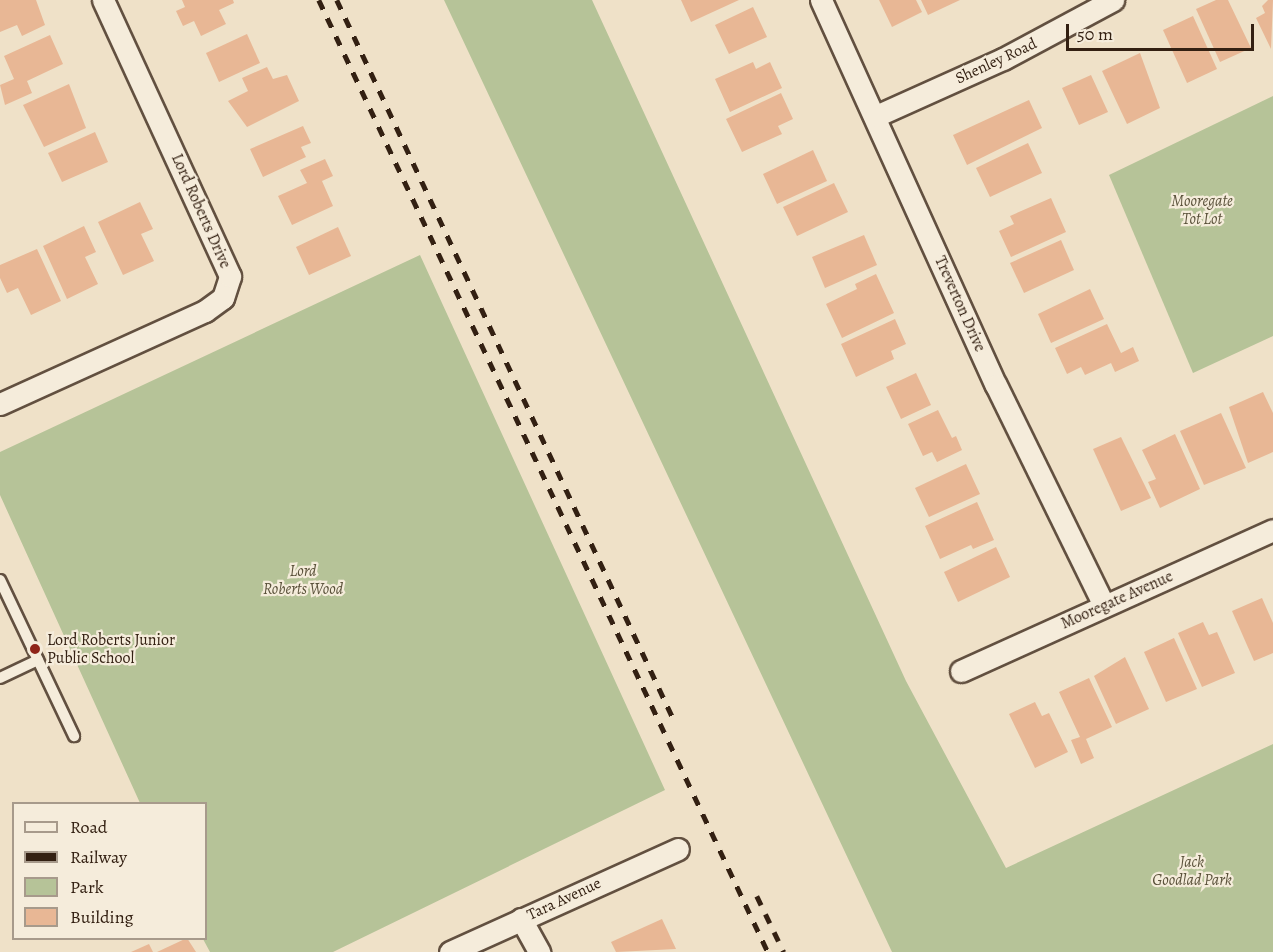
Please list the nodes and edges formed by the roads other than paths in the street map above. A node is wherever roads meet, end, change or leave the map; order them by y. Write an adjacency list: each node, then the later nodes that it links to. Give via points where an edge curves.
1 (103, 0): 5 (street, Lord Roberts Drive, via 230,276 224,298 205,311)
2 (821, 0): 4 (street, Treverton Drive)
3 (1113, 0): 4 (street, Shenley Road, via 1003,59)
4 (876, 116): 8 (street, Treverton Drive, via 996,385)
5 (0, 404)
6 (1273, 530): 8 (street, Mooregate Avenue)
7 (0, 580): 9 (lane)
8 (1104, 605): 10 (street, Mooregate Avenue)
9 (38, 660): 11 (lane); 12 (lane)
10 (961, 671)
11 (0, 678)
12 (74, 736)
13 (678, 849): 14 (street, Tara Avenue)
14 (521, 919): 15 (street, Tara Avenue); 16 (street)
15 (450, 952)
16 (539, 952)

